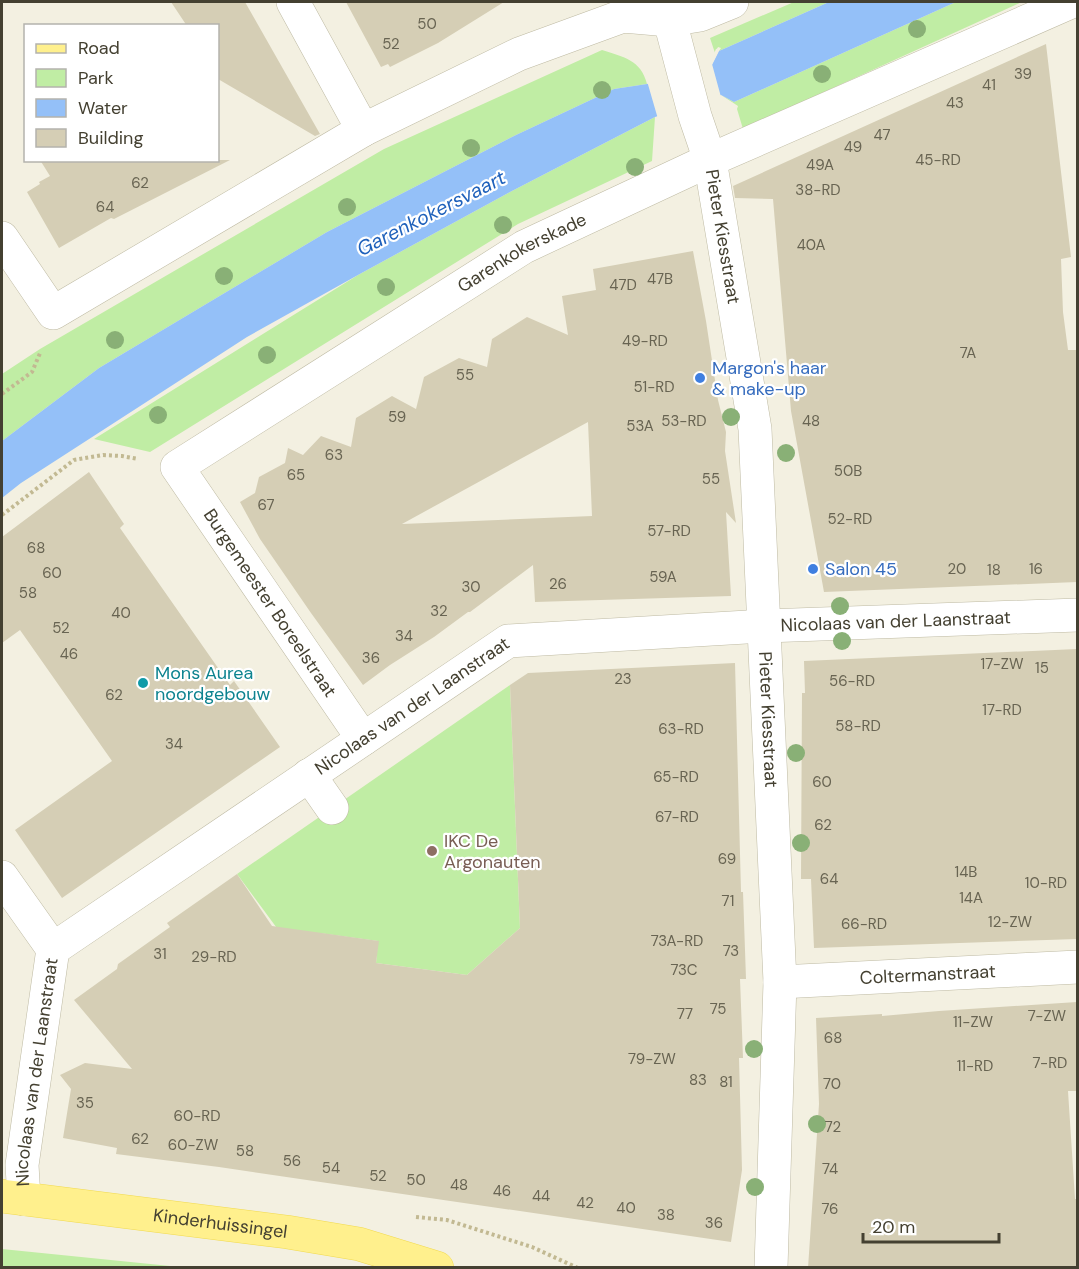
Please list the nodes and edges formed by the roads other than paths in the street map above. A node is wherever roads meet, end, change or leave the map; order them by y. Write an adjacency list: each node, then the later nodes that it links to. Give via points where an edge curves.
1 (293, 2): 5 (street)
2 (732, 2): 4 (street, via 700,15)
3 (1071, 2): 6 (street, Garenkokerskade)
4 (667, 11): 5 (street, via 623,16 519,54); 6 (street, Pieter Kiesstraat)
5 (363, 130): 7 (street, via 53,313)
6 (710, 160): 8 (street, Garenkokerskade, via 524,247); 10 (street, Pieter Kiesstraat, via 755,429)
7 (2, 238)
8 (177, 467): 11 (street, Burgemeester Boreelstraat)
9 (1077, 615): 10 (street, Nicolaas van der Laanstraat)
10 (765, 626): 11 (street, Nicolaas van der Laanstraat, via 508,641); 17 (street, Pieter Kiesstraat)
11 (363, 739): 12 (street, Nicolaas van der Laanstraat)
12 (309, 775): 13 (street); 15 (street, Nicolaas van der Laanstraat)
13 (332, 808)
14 (2, 877): 15 (street)
15 (53, 949): 18 (street, Nicolaas van der Laanstraat, via 22,1165)
16 (1077, 967): 17 (street, Coltermanstraat)
17 (780, 982): 20 (street, Pieter Kiesstraat)
18 (13, 1197): 19 (main road, Kinderhuissingel, via 359,1244)
19 (437, 1268)
20 (771, 1268)

